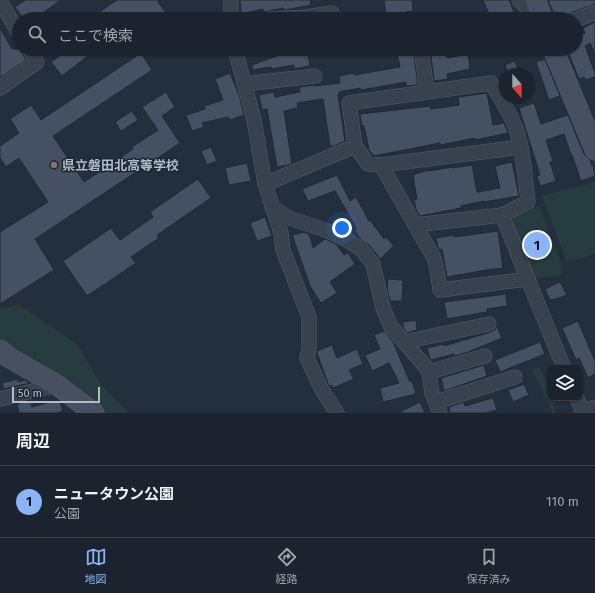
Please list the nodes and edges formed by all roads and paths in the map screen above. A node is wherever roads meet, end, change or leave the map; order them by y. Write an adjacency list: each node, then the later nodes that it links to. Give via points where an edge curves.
1 (231, 0): 5 (street)
2 (519, 0): 6 (street)
3 (536, 0): 7 (street)
4 (0, 1): 10 (street)
5 (231, 12)
6 (532, 12)
7 (540, 12)
8 (595, 12): 9 (street)
9 (583, 17)
10 (12, 21)
11 (33, 56): 17 (street, via 37,62)
12 (237, 56): 16 (street)
13 (422, 56): 18 (street)
14 (557, 56): 21 (street)
15 (315, 76): 16 (street)
16 (244, 84): 23 (street, via 254,120)
17 (0, 88)
18 (427, 91): 19 (street, via 349,102); 20 (street, via 491,83 508,110)
19 (355, 146): 22 (street, via 368,164); 23 (street)
20 (521, 147): 22 (street); 25 (street, via 528,202)
21 (595, 150)
22 (381, 165): 26 (street)
23 (265, 184): 24 (street)
24 (272, 207): 29 (street, via 288,218 325,230 362,250 373,264 383,308 391,328); 41 (street, via 283,250 309,317 307,358 322,390)
25 (502, 215): 26 (street); 27 (street)
26 (415, 225): 27 (street, via 434,258 440,290)
27 (528, 279): 32 (street)
28 (489, 324): 29 (street)
29 (404, 342): 33 (street)
30 (0, 350): 35 (street)
31 (485, 356): 33 (street)
32 (563, 365)
33 (429, 372): 38 (street, via 432,393)
34 (515, 377): 38 (street)
35 (57, 385): 36 (street); 40 (street)
36 (0, 399)
37 (579, 401): 39 (street)
38 (438, 408)
39 (586, 411)
40 (94, 413)
41 (337, 413)

